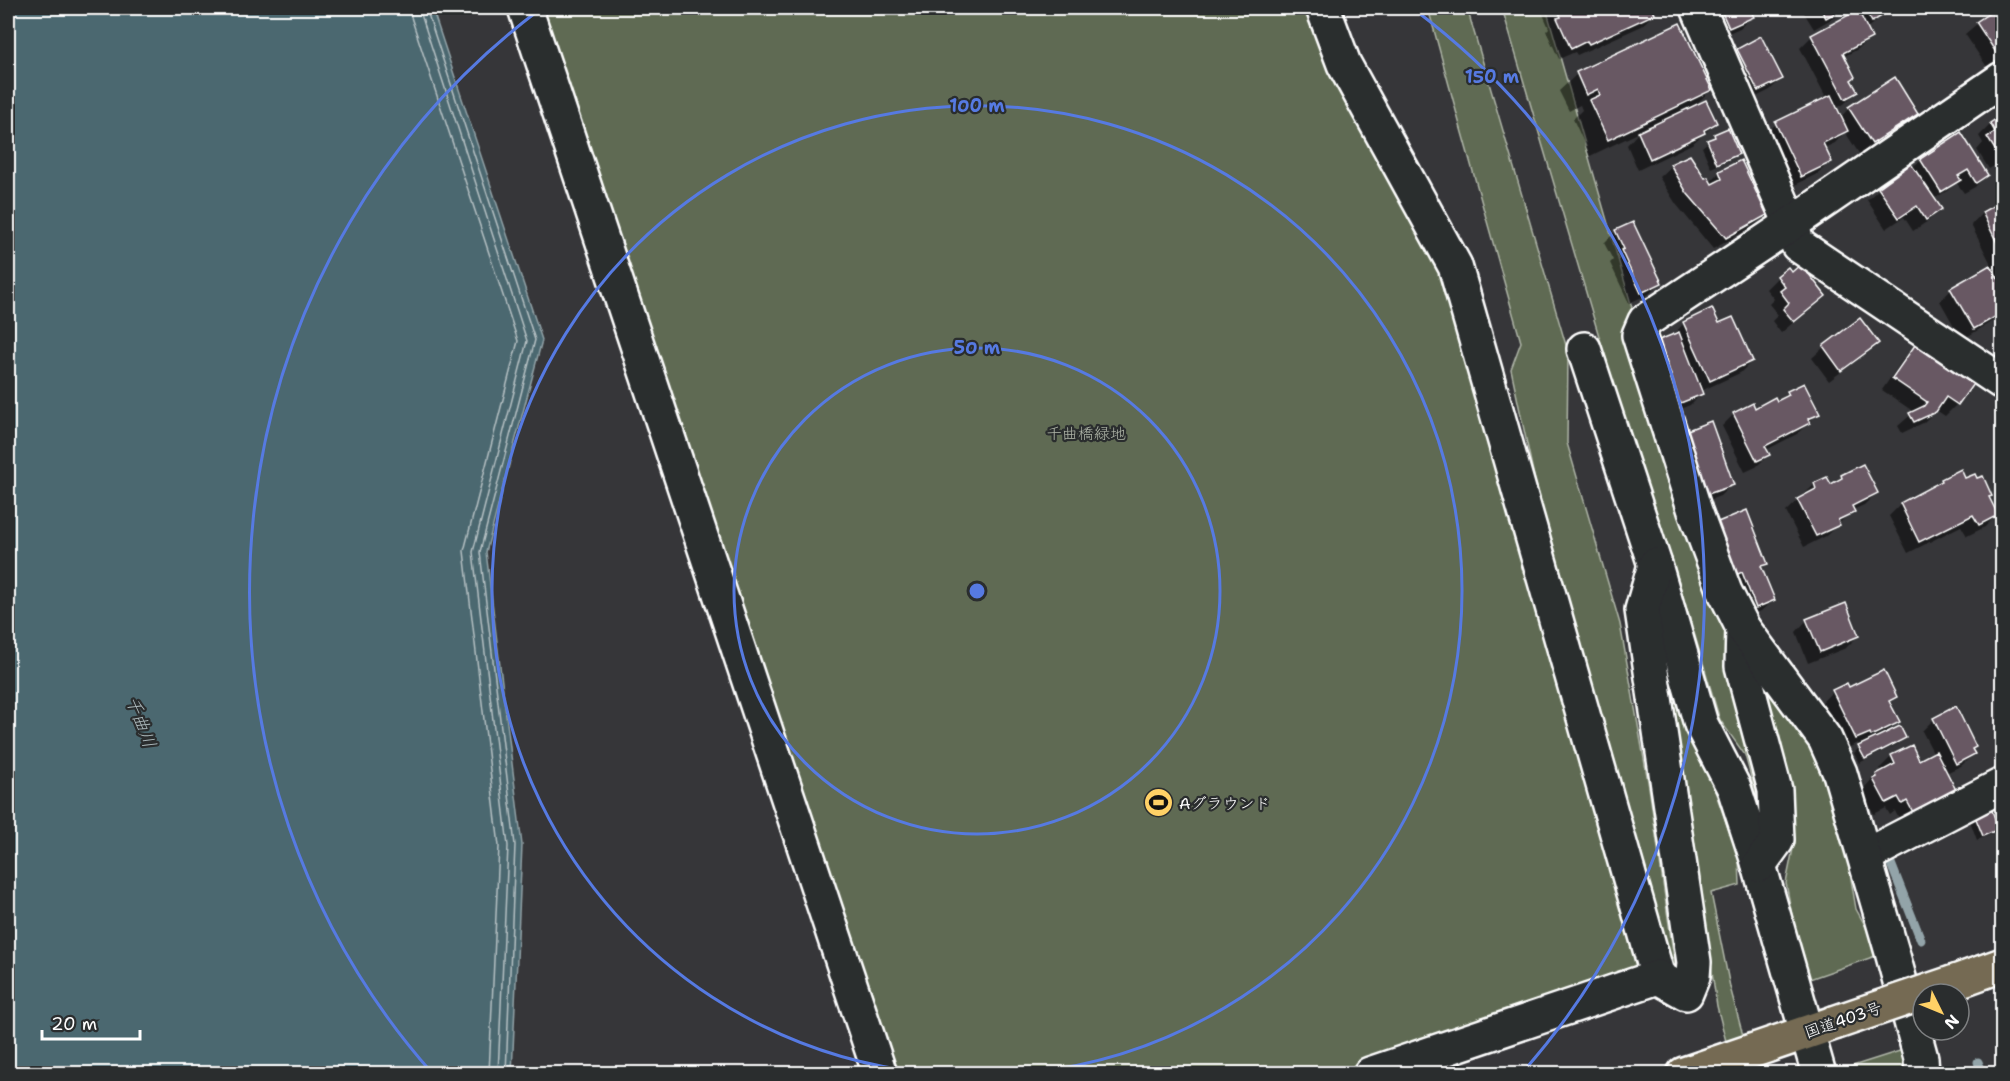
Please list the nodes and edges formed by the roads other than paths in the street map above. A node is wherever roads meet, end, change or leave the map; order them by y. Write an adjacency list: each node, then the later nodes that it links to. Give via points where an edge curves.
1 (525, 8): 16 (street)
2 (1323, 8): 14 (street, via 1344,64 1455,266)
3 (1698, 8): 5 (street)
4 (2002, 79): 5 (street)
5 (1791, 224): 7 (street, via 1798,245); 9 (street, via 1645,321 1639,335 1703,531)
6 (1584, 349): 8 (street)
7 (2002, 382)
8 (1655, 565): 12 (street, via 1701,724 1734,788); 14 (street, via 1642,610 1694,962 1686,993)
9 (1743, 628): 11 (street, via 1825,739 1840,773); 12 (street, via 1742,666 1775,790 1777,840)
10 (2002, 785): 11 (street)
11 (1865, 856): 20 (street, via 1921,1058)
12 (1759, 865): 15 (street)
13 (2002, 964): 15 (highway, 国道403号, bridge)
14 (1658, 977): 17 (street)
15 (1809, 1032): 18 (highway, 国道403号); 19 (street)
16 (880, 1074)
17 (1370, 1074)
18 (1684, 1074)
19 (1819, 1074)
20 (1922, 1074)

